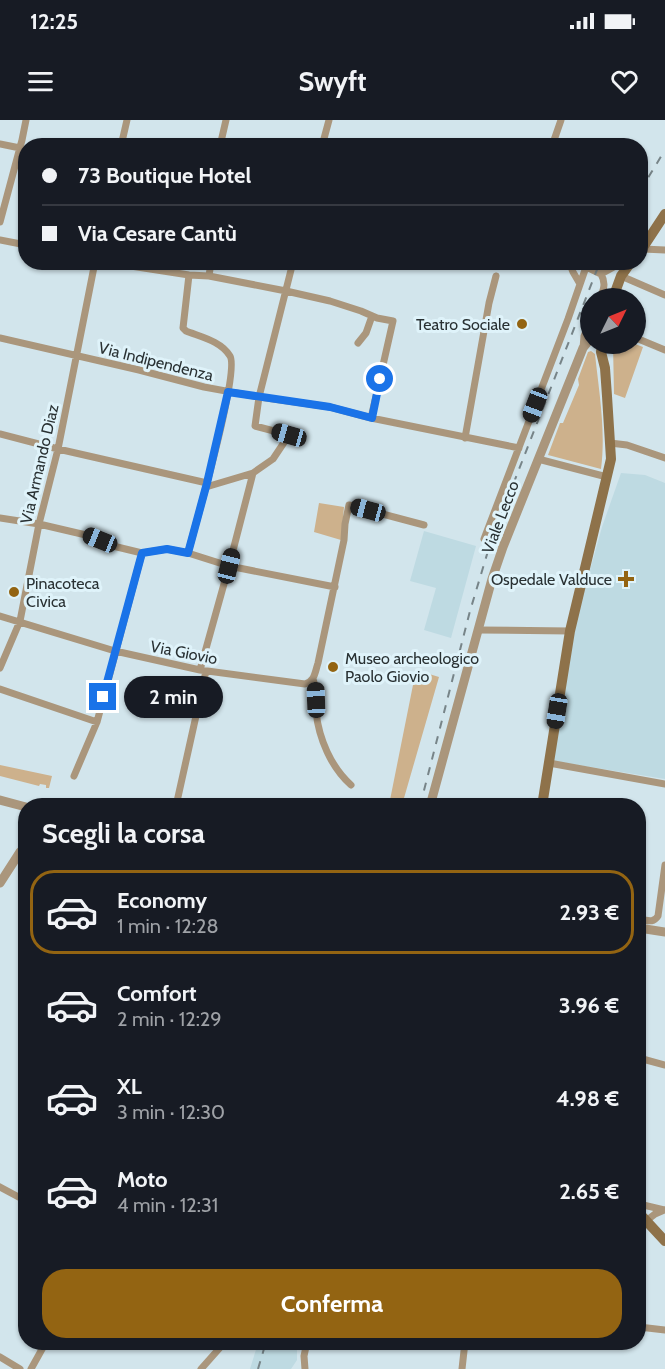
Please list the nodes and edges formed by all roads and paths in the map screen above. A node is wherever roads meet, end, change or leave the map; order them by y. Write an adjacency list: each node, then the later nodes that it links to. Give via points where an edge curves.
1 (26, 120): 6 (street)
2 (128, 120): 7 (street)
3 (226, 120): 8 (street)
4 (329, 120): 9 (street)
5 (561, 120): 10 (street)
6 (22, 138)
7 (123, 138)
8 (222, 138)
9 (324, 138)
10 (555, 138)
11 (0, 144): 12 (street)
12 (18, 148)
13 (18, 155): 15 (street)
14 (665, 214): 17 (main road)
15 (0, 222)
16 (0, 240): 18 (street)
17 (648, 240)
18 (18, 243)
19 (665, 250): 20 (street)
20 (648, 251)
21 (93, 270): 48 (street, Via Armando Diaz)
22 (157, 270): 31 (street)
23 (210, 270): 32 (street)
24 (291, 270): 38 (street)
25 (572, 270): 35 (street)
26 (585, 270): 35 (street)
27 (593, 270): 30 (street)
28 (609, 270): 30 (street)
29 (625, 270): 34 (main road)
30 (602, 274): 36 (street)
31 (189, 275): 32 (street); 50 (street, via 183,328 216,343 231,357)
32 (209, 276): 38 (street)
33 (496, 276): 54 (street)
34 (621, 276): 37 (main road); 39 (street)
35 (580, 284): 56 (street)
36 (604, 288)
37 (617, 288)
38 (286, 291): 40 (street); 51 (street)
39 (665, 295)
40 (372, 316): 43 (street); 52 (street, via 393,321)
41 (0, 338): 48 (street, Via Indipendenza)
42 (646, 342): 44 (street)
43 (358, 343)
44 (665, 350)
45 (581, 354): 59 (street, Viale Lecco)
46 (602, 354): 49 (main road)
47 (608, 354): 49 (main road)
48 (77, 356): 50 (street, Via Indipendenza); 57 (street, Via Armando Diaz)
49 (605, 368): 55 (main road)
50 (228, 392): 51 (street, Via Indipendenza); 62 (street)
51 (259, 398): 52 (street, Via Indipendenza, via 330,407); 60 (street, via 255,426 289,435 273,459)
52 (372, 418): 54 (street, Via Indipendenza)
53 (0, 434): 57 (street)
54 (465, 438): 56 (street, Via Indipendenza)
55 (610, 443): 58 (street); 61 (main road)
56 (519, 448): 66 (street, via 484,538)
57 (58, 449): 62 (street); 64 (street, Via Armando Diaz)
58 (665, 458)
59 (538, 459): 61 (street); 66 (street, Viale Lecco)
60 (254, 473): 62 (street); 69 (street)
61 (607, 477): 74 (main road)
62 (207, 485): 68 (street)
63 (0, 518): 64 (street)
64 (39, 524): 67 (street); 72 (street, Via Armando Diaz)
65 (424, 525): 70 (street, via 349,505)
66 (504, 545): 73 (street, Viale Lecco)
67 (142, 553): 68 (street, via 167,549); 75 (street)
68 (188, 553): 69 (street)
69 (229, 566): 70 (street); 77 (street)
70 (335, 586): 78 (street)
71 (0, 616): 72 (street, Via Giovio)
72 (20, 621): 75 (street, Via Giovio); 76 (street, Via Armando Diaz)
73 (479, 630): 74 (street); 86 (street, Viale Lecco)
74 (570, 631): 81 (main road)
75 (115, 651): 77 (street, Via Giovio); 80 (street)
76 (0, 668)
77 (203, 670): 78 (street, Via Giovio, via 305,684); 85 (street)
78 (313, 679): 84 (street, via 316,715 325,748)
79 (0, 689): 80 (street)
80 (97, 722): 82 (street)
81 (549, 762): 83 (street); 87 (main road)
82 (74, 776)
83 (665, 784)
84 (351, 785)
85 (178, 798)
86 (432, 798)
87 (543, 798)
88 (0, 800): 89 (street)
89 (18, 805)
90 (18, 859): 92 (street)
91 (665, 865): 93 (street, via 658,916 656,920)
92 (0, 883)
93 (646, 920)
94 (646, 929): 95 (street)
95 (665, 932)
96 (646, 1060): 97 (street)
97 (665, 1065)
98 (0, 1186): 99 (street)
99 (18, 1196)
100 (646, 1206): 101 (street)
101 (665, 1210): 102 (street)
102 (646, 1216)
103 (646, 1220): 104 (main road)
104 (665, 1241)
105 (646, 1328): 106 (street)
106 (665, 1330)
107 (42, 1350): 113 (street)
108 (218, 1350): 114 (street)
109 (305, 1350): 115 (street)
110 (464, 1350): 116 (street)
111 (0, 1357): 112 (street)
112 (20, 1369)
113 (31, 1369)
114 (201, 1369)
115 (305, 1369)
116 (462, 1369)

